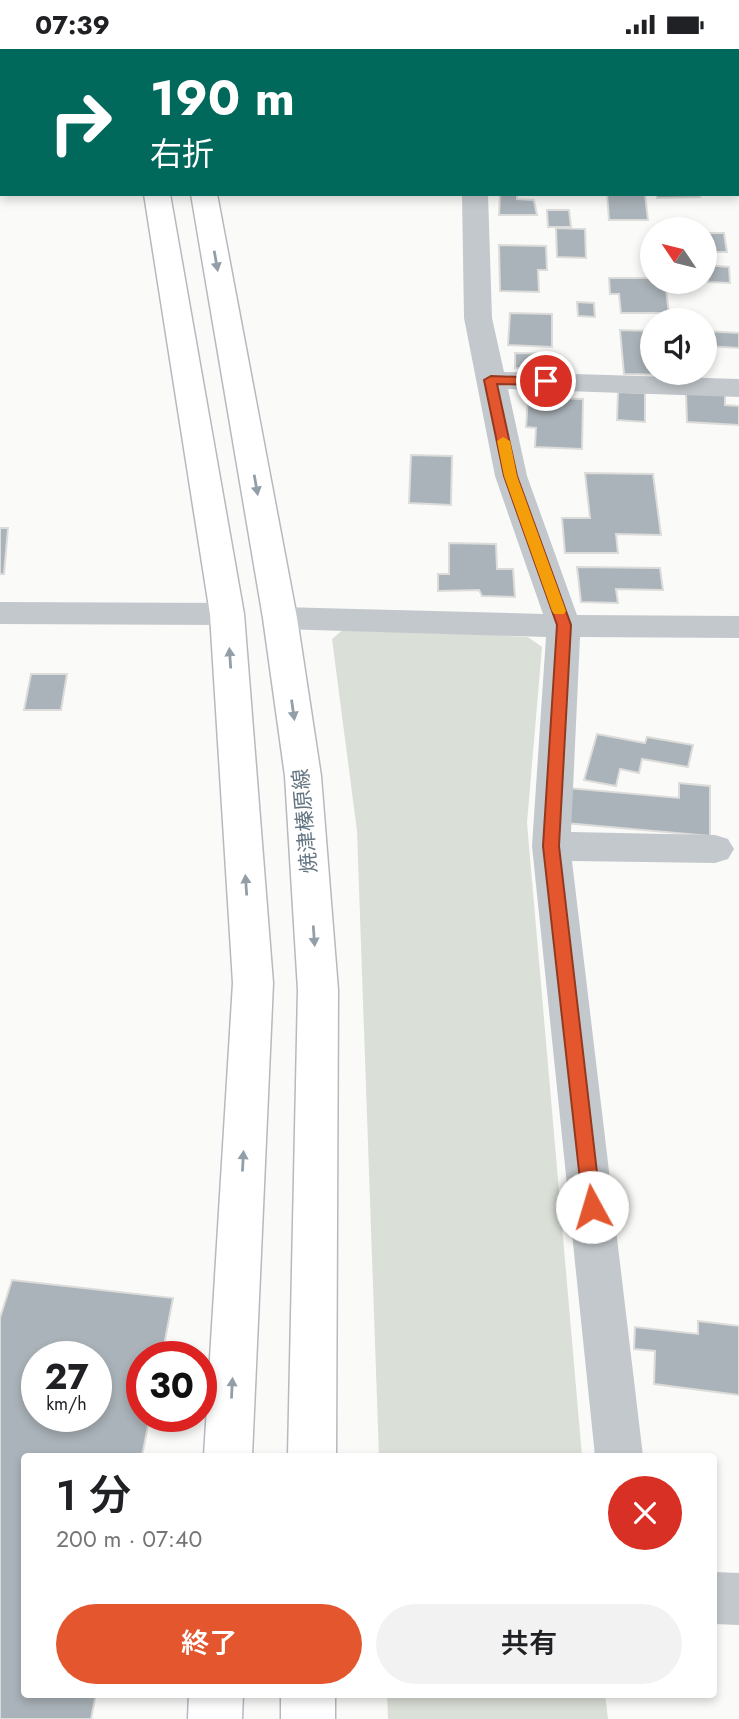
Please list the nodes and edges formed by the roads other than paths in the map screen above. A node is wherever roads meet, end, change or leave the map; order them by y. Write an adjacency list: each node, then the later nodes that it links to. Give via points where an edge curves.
1 (157, 196): 7 (main road)
2 (204, 196): 8 (main road, 焼津榛原線, one-way to 8)
3 (475, 196): 4 (street, via 478,318)
4 (491, 380): 5 (street); 9 (street, via 510,476)
5 (739, 388)
6 (0, 614): 7 (street)
7 (227, 614): 13 (main road, one-way to 7, via 253,983)
8 (280, 618): 9 (street); 14 (main road, 焼津榛原線, one-way to 14, via 303,776 318,990)
9 (564, 625): 10 (street); 11 (street)
10 (739, 627)
11 (551, 846): 12 (street); 15 (street)
12 (715, 849)
13 (229, 1453)
14 (312, 1453)
15 (619, 1453)
16 (717, 1598): 17 (street)
17 (739, 1599)
18 (216, 1698): 20 (main road)
19 (309, 1698): 21 (main road)
20 (215, 1719)
21 (308, 1719)

